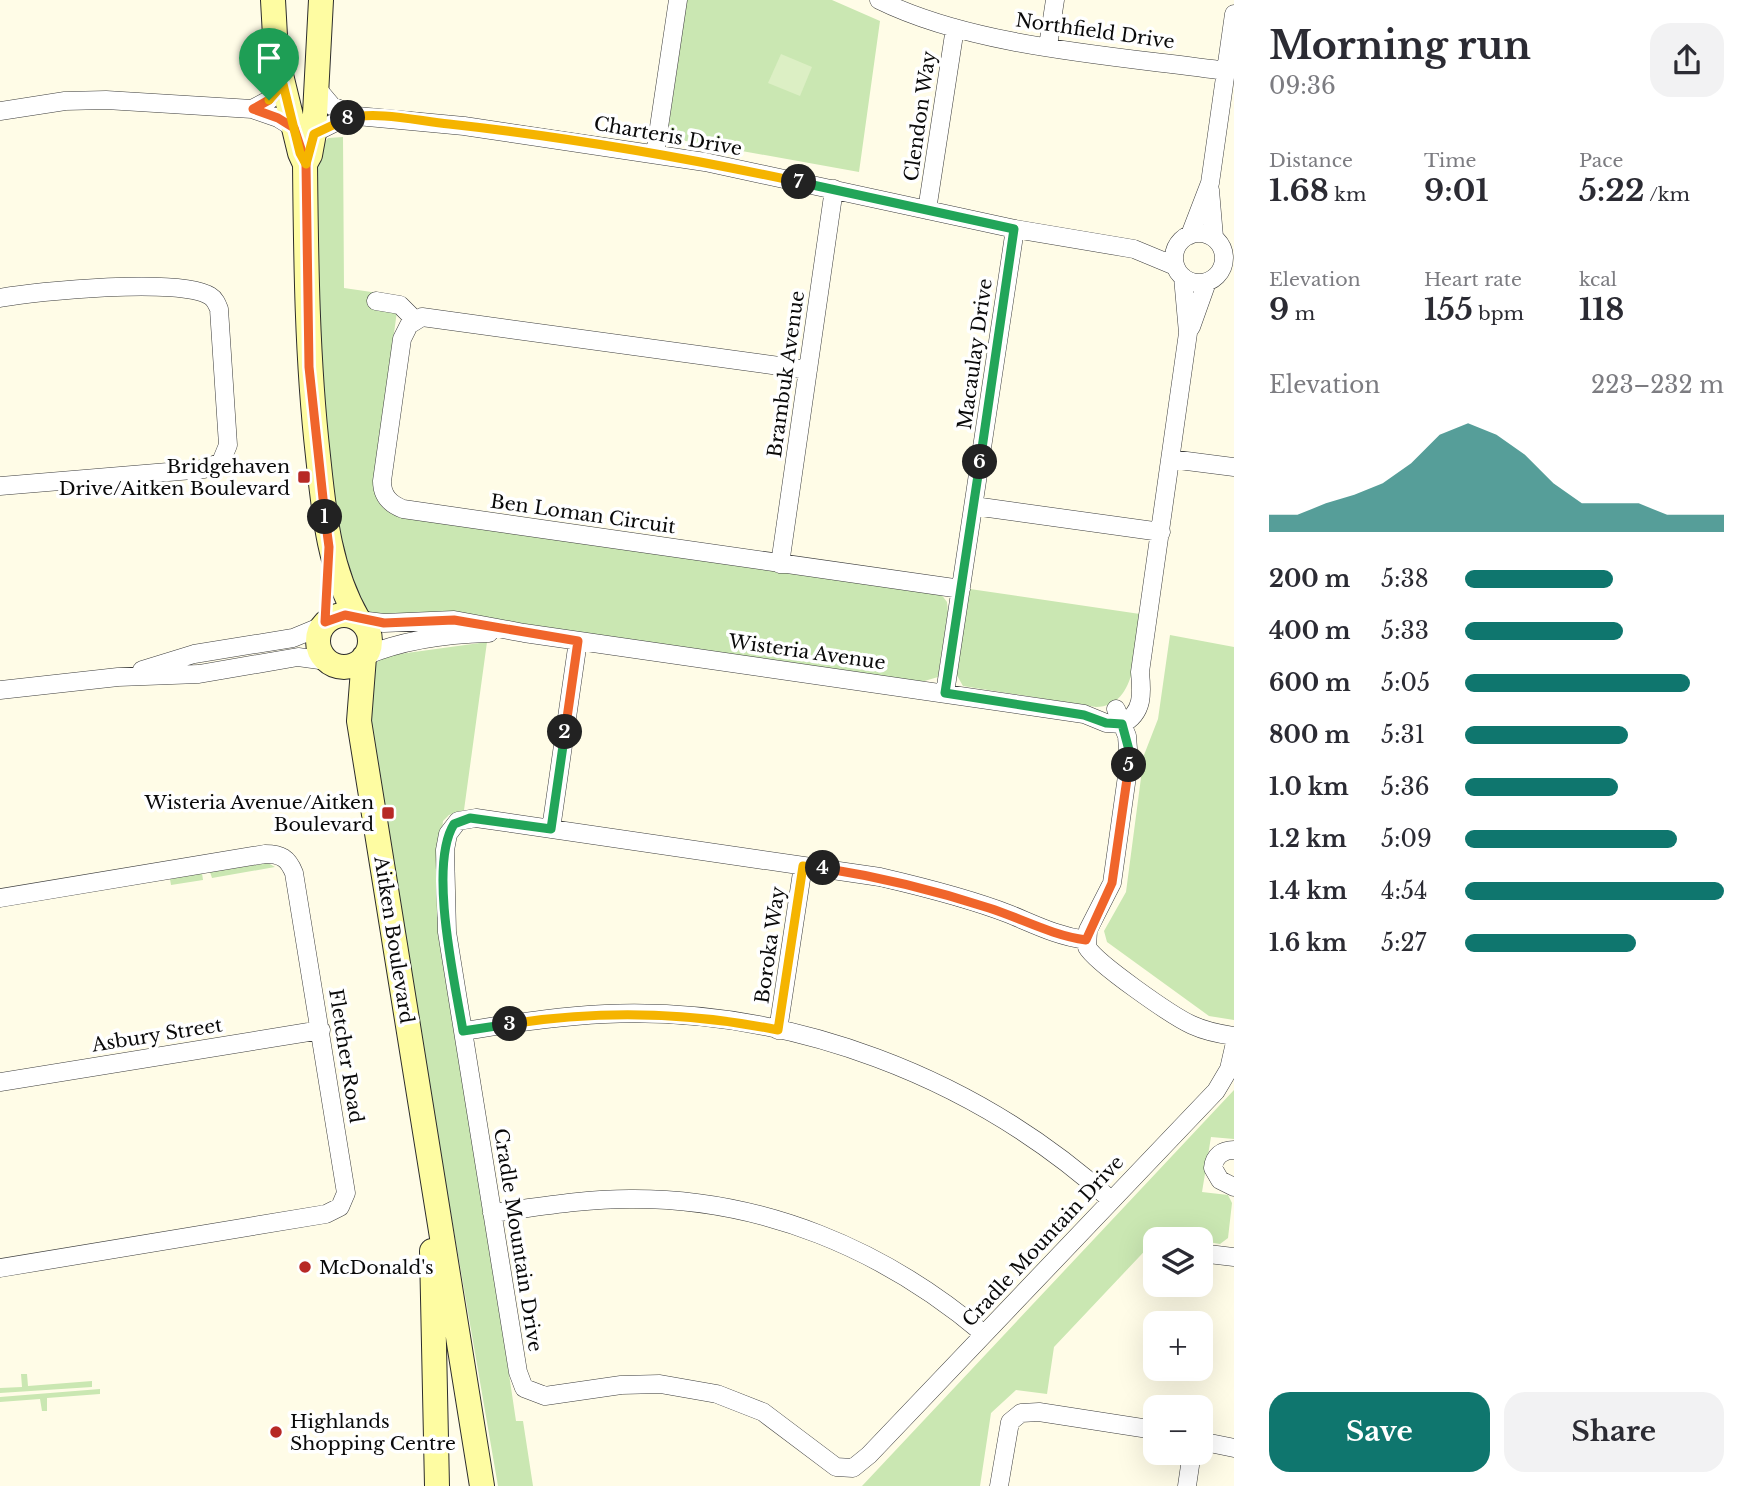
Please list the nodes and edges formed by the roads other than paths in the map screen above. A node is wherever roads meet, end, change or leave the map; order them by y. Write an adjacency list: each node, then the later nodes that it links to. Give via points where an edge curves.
1 (273, 0): 10 (main road, via 273,32)
2 (321, 0): 11 (main road)
3 (678, 0): 16 (street)
4 (1055, 0): 8 (street)
5 (882, 1): 7 (street, Northfield Drive)
6 (1234, 14): 9 (street)
7 (955, 28): 8 (street, Northfield Drive); 19 (street, Clendon Way)
8 (1048, 46): 9 (street, Northfield Drive)
9 (1226, 71): 17 (street)
10 (283, 84): 12 (street); 15 (main road)
11 (316, 87): 14 (street, via 332,106); 15 (main road)
12 (253, 109): 13 (street, via 85,99); 15 (street)
13 (0, 111)
14 (357, 116): 15 (street); 16 (street, Charteris Drive, via 464,126)
15 (304, 131): 36 (main road, via 309,367)
16 (655, 154): 18 (street, Charteris Drive)
17 (1210, 183): 21 (street); 22 (street)
18 (834, 189): 19 (street, Charteris Drive); 30 (street, Brambuk Avenue)
19 (927, 210): 20 (street, Charteris Drive)
20 (1014, 229): 23 (street, Charteris Drive); 34 (street, Macaulay Drive)
21 (1184, 240): 22 (street, via 1198,233); 23 (street, Charteris Drive); 24 (street)
22 (1224, 248): 25 (street)
23 (1134, 249): 24 (street, Charteris Drive)
24 (1179, 271): 25 (street, via 1198,283); 29 (street)
25 (1220, 276): 29 (street)
26 (0, 298): 33 (street, via 49,290 124,287 190,290 210,296 219,309 228,445 221,461 204,469)
27 (376, 301): 28 (street, via 400,305)
28 (415, 320): 30 (street, via 436,317); 37 (street, Ben Loman Circuit, via 402,338 382,481 383,493 391,503 403,509)
29 (1188, 334): 31 (street)
30 (808, 370): 37 (street, Brambuk Avenue)
31 (1171, 458): 32 (street); 35 (street)
32 (1234, 467)
33 (0, 486)
34 (974, 506): 35 (street); 38 (street, Macaulay Drive)
35 (1161, 532): 48 (street, via 1140,672)
36 (329, 547): 39 (main road, via 345,596); 40 (main road)
37 (780, 564): 38 (street, Ben Loman Circuit)
38 (961, 589): 47 (street, Macaulay Drive)
39 (359, 620): 40 (main road, via 337,615); 41 (street, Wisteria Avenue, via 454,620); 43 (main road, via 370,641)
40 (324, 624): 44 (main road, via 318,648); 45 (street, via 293,638 194,654)
41 (524, 633): 42 (street, Wisteria Avenue); 43 (street, Wisteria Avenue, via 423,640)
42 (578, 641): 47 (street, Wisteria Avenue); 50 (street)
43 (364, 656): 44 (main road, via 351,665); 49 (main road, Aitken Boulevard)
44 (328, 662): 45 (street, via 298,657 199,674); 49 (main road, Aitken Boulevard)
45 (118, 677): 46 (street)
46 (0, 690)
47 (945, 693): 48 (street, Wisteria Avenue, via 1084,715 1106,723)
48 (1119, 717): 53 (street, via 1129,762 1114,873)
49 (359, 721): 61 (main road, Aitken Boulevard)
50 (551, 829): 51 (street, Cradle Mountain Drive); 56 (street, Cradle Mountain Drive, via 470,818 458,821 448,834 445,914)
51 (803, 866): 53 (street, Cradle Mountain Drive, via 937,891 1054,934); 55 (street, Boroka Way)
52 (0, 898): 54 (street, Fletcher Road, via 265,854 282,856 294,873)
53 (1086, 940): 57 (street, via 1097,960 1178,1017 1201,1029)
54 (321, 1030): 59 (street, Asbury Street); 67 (street, Fletcher Road, via 345,1182 340,1207 326,1214)
55 (778, 1030): 56 (street, via 689,1016 607,1014); 63 (street, via 856,1050 961,1096 1036,1140)
56 (463, 1031): 64 (street, Cradle Mountain Drive)
57 (1234, 1036)
58 (1234, 1047): 63 (street, Cradle Mountain Drive, via 1229,1069 1216,1091)
59 (0, 1082)
60 (1234, 1150): 62 (street, via 1216,1156 1213,1168 1220,1180)
61 (429, 1160): 73 (main road, Aitken Boulevard); 74 (main road, Aitken Boulevard)
62 (1234, 1187)
63 (1111, 1200): 68 (street, Cradle Mountain Drive)
64 (492, 1213): 68 (street, via 628,1198 704,1203 761,1215 822,1234 894,1269); 68 (street, Cradle Mountain Drive, via 520,1380 537,1395 638,1384 717,1394 763,1412 836,1467 848,1469 860,1465)
65 (1213, 1255): 66 (street)
66 (1234, 1257)
67 (0, 1268)
68 (985, 1334)
69 (1143, 1428): 75 (street, via 1021,1413 1010,1422)
70 (1213, 1444): 71 (street)
71 (1234, 1448)
72 (1190, 1465): 76 (street)
73 (437, 1486)
74 (482, 1486)
75 (999, 1486)
76 (1187, 1486)

